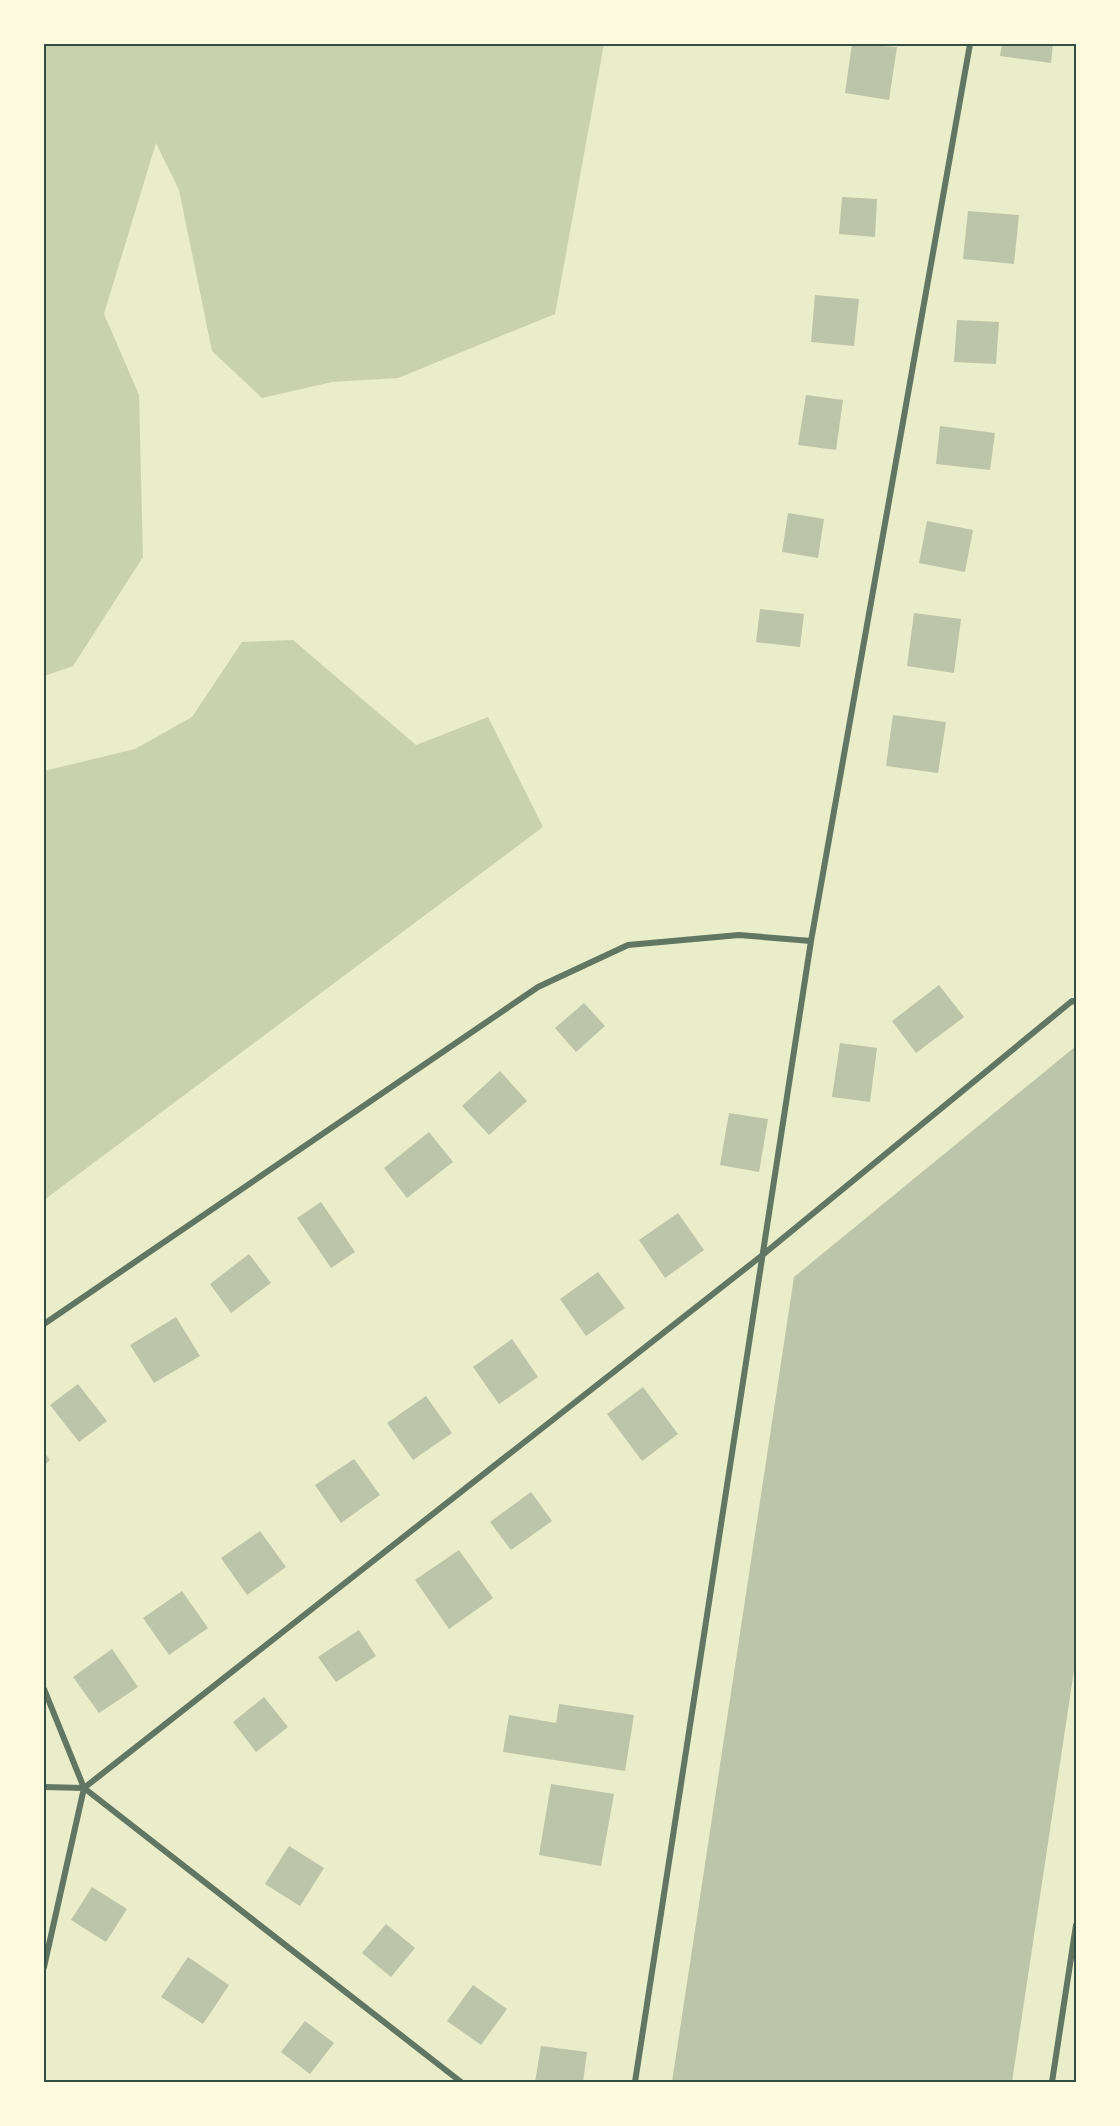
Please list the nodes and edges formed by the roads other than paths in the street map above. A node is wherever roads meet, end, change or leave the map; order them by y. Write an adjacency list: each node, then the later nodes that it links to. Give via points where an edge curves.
1 (970, 44): 2 (street)
2 (811, 941): 4 (street); 5 (street, via 739,935 628,945 538,987)
3 (1077, 1002): 4 (street, via 1072,1001)
4 (760, 1257): 8 (street); 12 (street)
5 (44, 1324)
6 (44, 1689): 8 (street)
7 (44, 1787): 8 (street)
8 (84, 1788): 10 (street); 11 (street)
9 (1077, 1925): 13 (street)
10 (44, 1967)
11 (461, 2082)
12 (635, 2082)
13 (1052, 2082)

